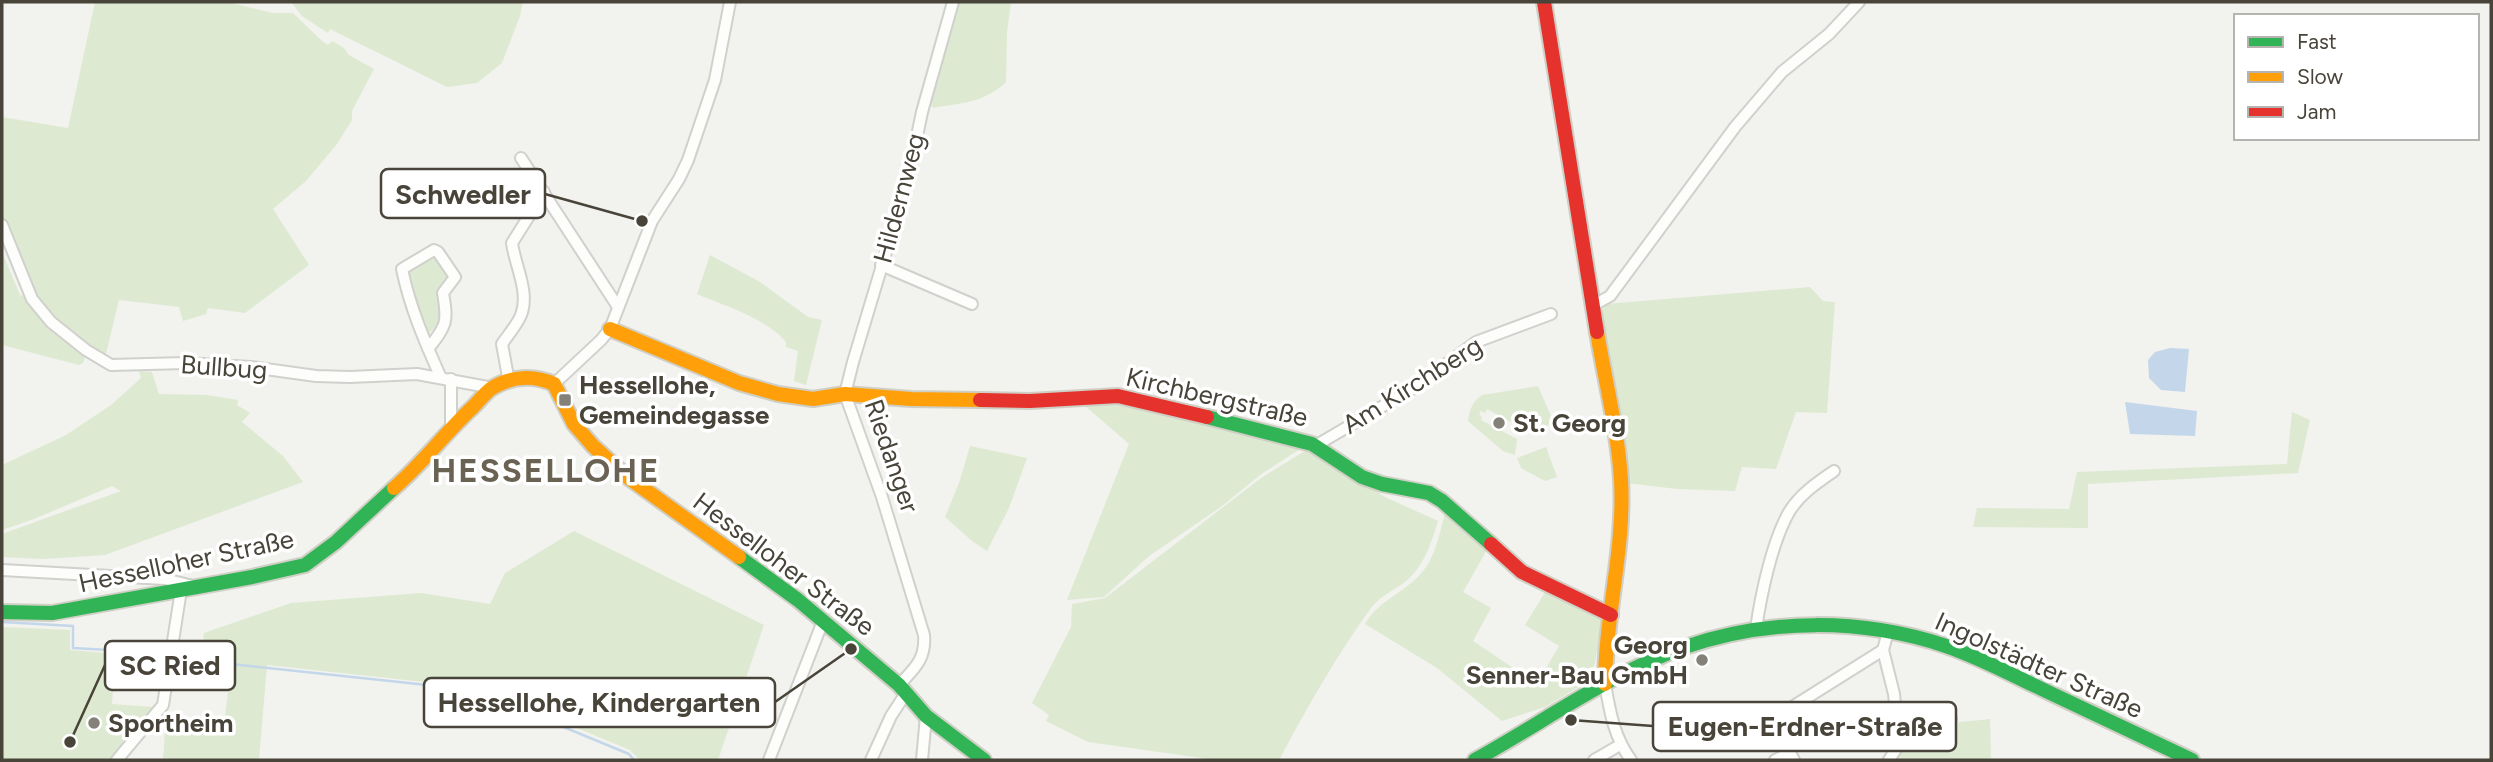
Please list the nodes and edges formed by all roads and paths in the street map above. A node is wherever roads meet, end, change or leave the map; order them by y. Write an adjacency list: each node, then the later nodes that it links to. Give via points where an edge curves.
1 (730, 2): 10 (street, via 715,79 688,160 652,221)
2 (953, 2): 8 (street, Hildernweg)
3 (1544, 2): 11 (street)
4 (1859, 2): 11 (street, via 1774,81 1610,296)
5 (521, 158): 6 (street)
6 (544, 192): 10 (street); 16 (street, via 512,243 524,292 521,315 502,344)
7 (2, 225): 15 (street, Bullbug, via 32,299 51,322 111,365 185,363 316,376 417,374)
8 (881, 265): 9 (street); 19 (street, Hildernweg)
9 (972, 304)
10 (618, 306): 13 (street)
11 (1592, 306): 26 (street, via 1621,482)
12 (1551, 314): 21 (street, Am Kirchberg, via 1476,342 1416,386)
13 (610, 328): 17 (street); 19 (street, Riedanger, via 739,383 813,400)
14 (428, 349): 14 (street, via 409,304 402,270 434,250 455,277 443,293 447,317); 15 (street)
15 (446, 379): 18 (street, Bullbug); 20 (street)
16 (509, 383): 17 (street, Hesselloher Straße, via 525,377); 18 (street, Hesselloher Straße)
17 (554, 384): 27 (street, Hesselloher Straße, via 574,424 626,476)
18 (493, 388): 20 (street, Hesselloher Straße)
19 (845, 394): 21 (street, Kirchbergstraße, via 1030,401 1118,396); 32 (street, Riedanger, via 924,635 925,652)
20 (451, 426): 24 (street, Hesselloher Straße, via 417,468 305,565)
21 (1315, 446): 26 (street, Kirchbergstraße, via 1362,477 1429,493 1522,572)
22 (1834, 471): 28 (street, via 1807,490 1790,511 1765,583)
23 (2, 570): 24 (street, via 165,579)
24 (188, 588): 25 (street, Hesselloher Straße, via 52,613); 38 (street, via 163,705)
25 (2, 612)
26 (1611, 615): 31 (street)
27 (823, 621): 32 (street, Hesselloher Straße); 39 (street)
28 (1756, 629): 29 (street, Ingolstädter Straße, via 1820,624); 31 (street, Ingolstädter Straße, via 1683,648)
29 (1888, 632): 30 (street); 48 (street, Ingolstädter Straße, via 1946,646)
30 (1883, 650): 35 (street); 37 (street, via 1783,713 1778,729)
31 (1605, 684): 36 (street); 43 (street, Ingolstädter Straße)
32 (902, 689): 33 (street, Hesselloher Straße); 40 (street, Riedanger)
33 (926, 716): 41 (street); 42 (street, Hesselloher Straße)
34 (1951, 719): 35 (street)
35 (1898, 725): 47 (street, via 1896,749)
36 (1620, 745): 44 (street); 45 (street)
37 (1792, 757): 46 (street)
38 (117, 760)
39 (769, 760)
40 (871, 760)
41 (922, 760)
42 (984, 760)
43 (1475, 760)
44 (1594, 760)
45 (1631, 760)
46 (1775, 760)
47 (1889, 760)
48 (2192, 760)

